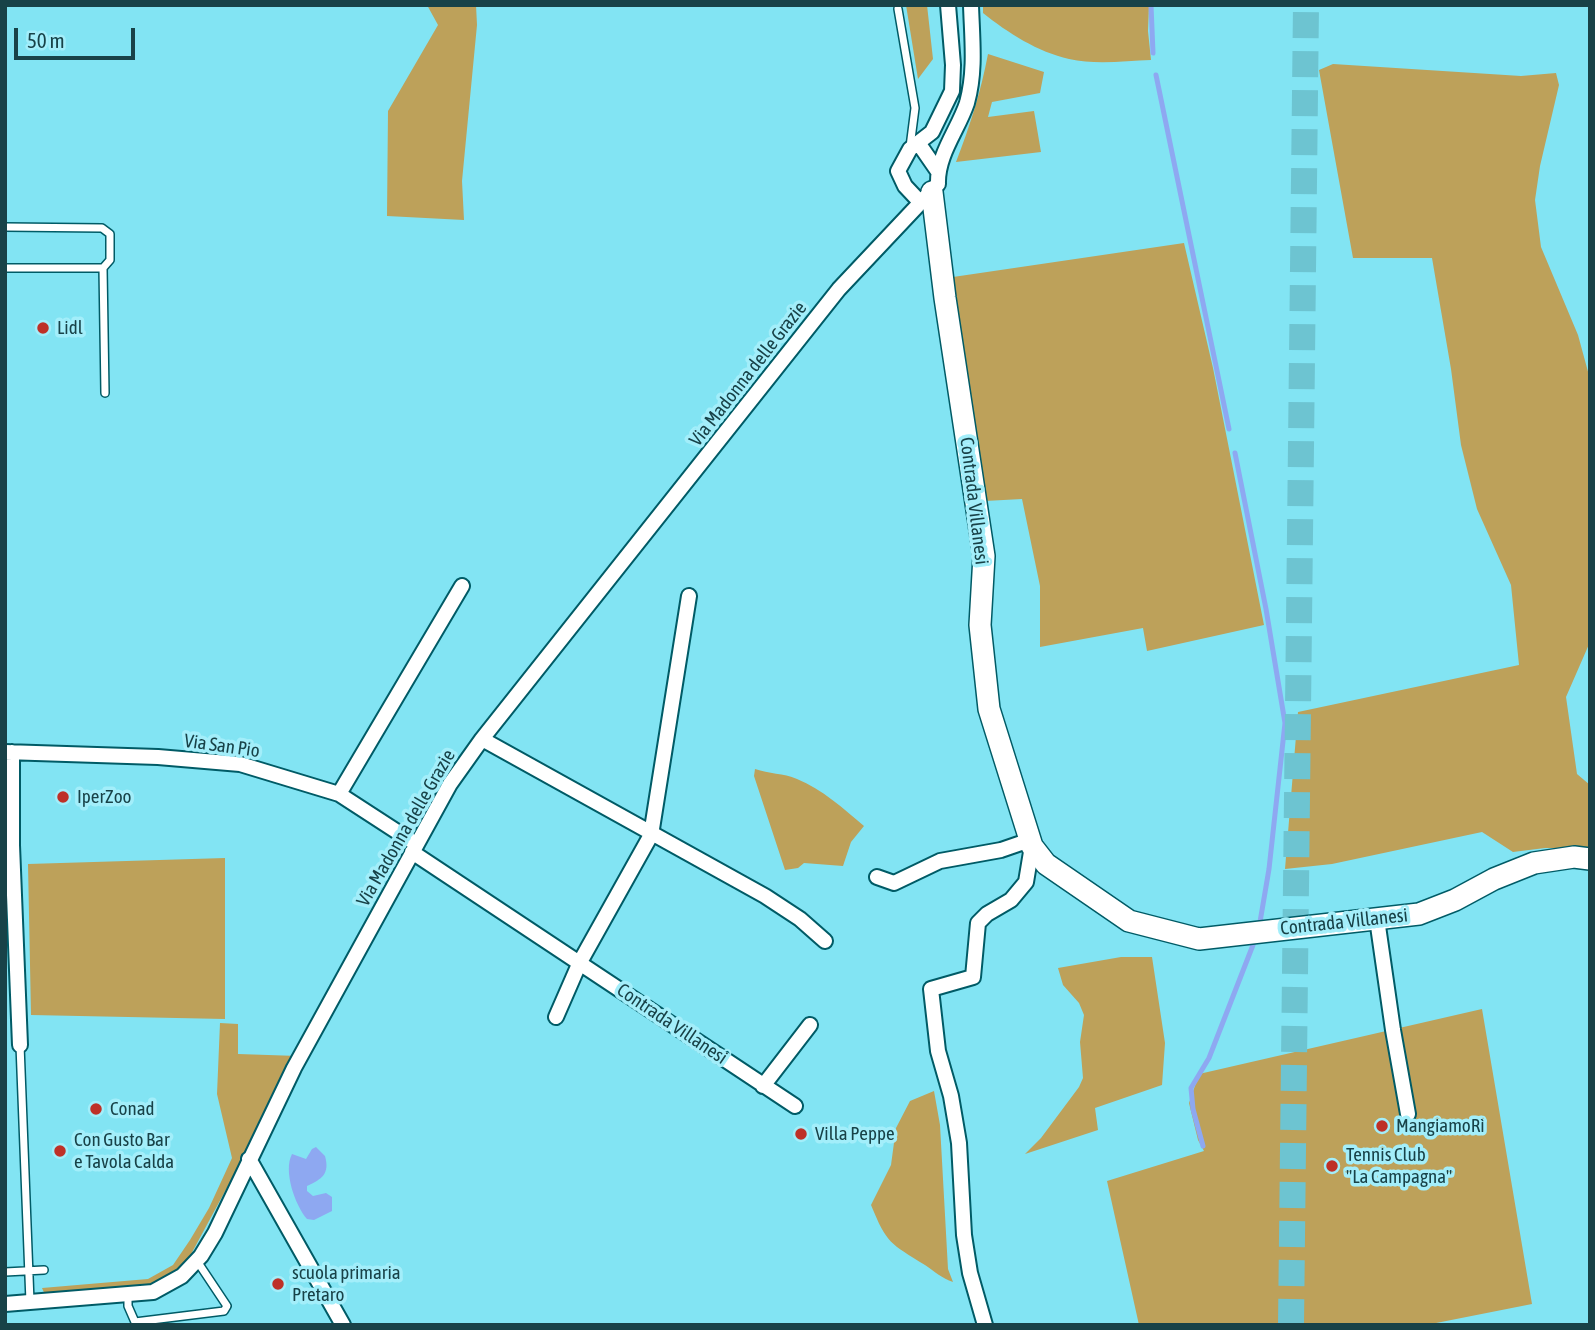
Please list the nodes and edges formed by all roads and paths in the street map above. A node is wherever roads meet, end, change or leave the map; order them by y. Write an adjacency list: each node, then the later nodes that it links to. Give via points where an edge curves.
1 (948, 5): 4 (street, via 952,91 932,132)
2 (971, 5): 5 (street, via 973,73 966,104)
3 (898, 9): 4 (lane, via 915,108)
4 (915, 147): 5 (street); 6 (street, via 898,171 905,186)
5 (937, 170): 6 (street, via 938,184)
6 (926, 198): 13 (street, Via Madonna delle Grazie, via 839,289); 17 (street, Contrada Villanesi, via 984,556 980,625 989,709)
7 (5, 227): 9 (lane, via 102,228 110,234 110,260)
8 (5, 268): 9 (lane)
9 (103, 268): 10 (lane)
10 (105, 393)
11 (462, 586): 15 (street)
12 (689, 596): 16 (street)
13 (482, 739): 16 (street); 18 (street, Via Madonna delle Grazie)
14 (9, 752): 15 (street, Via San Pio, via 240,764); 26 (street)
15 (339, 794): 18 (street, Via San Pio)
16 (651, 835): 22 (street, via 765,896); 23 (street)
17 (1031, 843): 20 (street, via 940,861 894,883); 21 (street, Contrada Villanesi, via 1046,864 1129,921 1169,933 1199,939); 39 (street, Contrada Villanesi, via 1026,882 1011,900 978,923 973,977 931,989 938,1051 959,1143 968,1260)
18 (414, 848): 23 (street, Contrada Villanesi); 30 (street, Via Madonna delle Grazie)
19 (1590, 859): 21 (street, Contrada Villanesi, via 1534,863 1419,914)
20 (877, 877)
21 (1377, 919): 29 (street)
22 (825, 941)
23 (580, 962): 24 (street); 27 (street, Contrada Villanesi)
24 (556, 1017)
25 (810, 1025): 27 (street)
26 (20, 1045): 32 (lane)
27 (763, 1086): 28 (street, Contrada Villanesi)
28 (795, 1106)
29 (1408, 1114)
30 (249, 1159): 31 (street, Via Madonna delle Grazie, via 215,1233); 38 (street)
31 (196, 1261): 35 (street, Via Madonna delle Grazie, via 175,1281 153,1292); 35 (lane, via 227,1306 224,1311 135,1322)
32 (29, 1270): 33 (lane); 34 (lane); 36 (lane)
33 (44, 1270)
34 (5, 1272)
35 (128, 1295): 36 (street, Via Madonna delle Grazie)
36 (30, 1302): 37 (street, Via Madonna delle Grazie)
37 (5, 1304)
38 (343, 1325)
39 (985, 1325)

